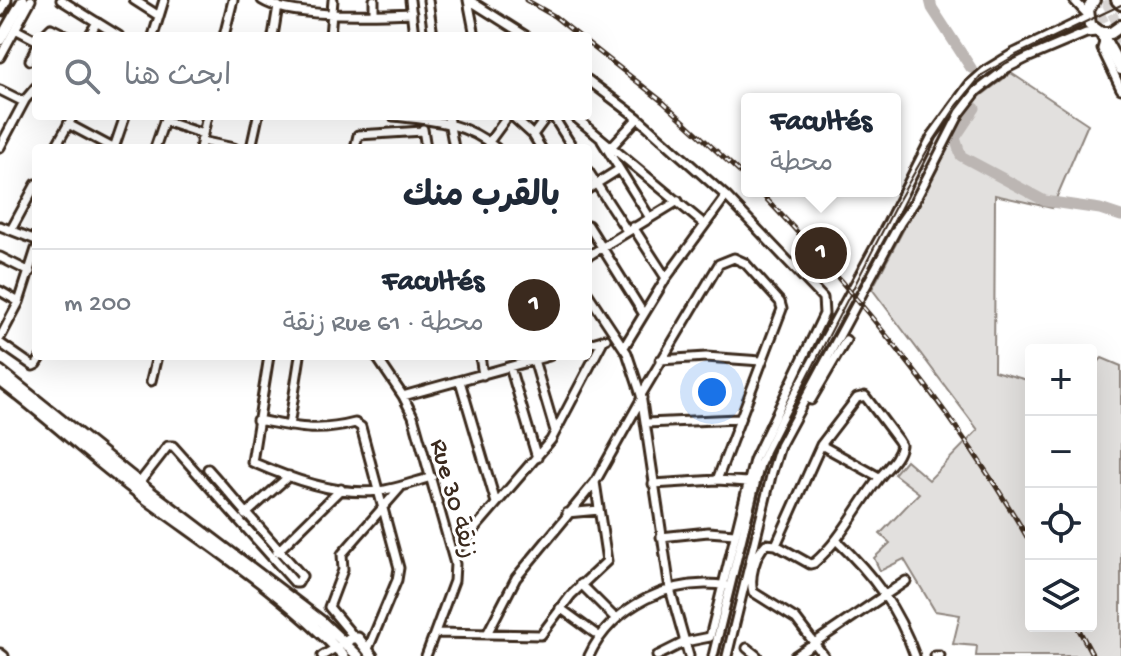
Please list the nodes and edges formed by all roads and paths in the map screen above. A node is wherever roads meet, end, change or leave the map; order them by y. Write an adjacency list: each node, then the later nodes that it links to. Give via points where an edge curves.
1 (6, 0): 19 (main road)
2 (23, 0): 39 (main road)
3 (31, 0): 26 (street)
4 (61, 0): 15 (street)
5 (134, 0): 23 (street)
6 (164, 0): 23 (street)
7 (233, 0): 30 (street)
8 (262, 0): 17 (street)
9 (333, 0): 22 (street)
10 (374, 0): 21 (street)
11 (410, 0): 20 (street)
12 (428, 0): 34 (street)
13 (469, 0): 35 (street); 36 (street)
14 (1074, 0): 18 (street)
15 (71, 3): 24 (street)
16 (296, 4): 17 (street); 22 (street)
17 (278, 6): 31 (street)
18 (1088, 8): 37 (highway, via 1090,25); 89 (street, via 969,85 932,136)
19 (0, 11)
20 (412, 13): 21 (street); 33 (street)
21 (374, 14): 22 (street)
22 (331, 15): 32 (street)
23 (159, 16): 29 (street)
24 (97, 22): 27 (street); 28 (street)
25 (1121, 26): 37 (highway)
26 (15, 29): 38 (street); 42 (street)
27 (91, 32)
28 (113, 32)
29 (154, 32)
30 (225, 32)
31 (274, 32)
32 (330, 32)
33 (414, 32)
34 (432, 32)
35 (474, 32)
36 (520, 32)
37 (1104, 37): 41 (highway); 44 (highway); 46 (street, via 1102,49); 139 (street, via 1050,47 1007,68 967,103)
38 (32, 38)
39 (0, 40)
40 (32, 56): 43 (street)
41 (1121, 56)
42 (0, 57)
43 (30, 60)
44 (1121, 69)
45 (592, 83): 50 (street)
46 (1121, 89)
47 (0, 90): 49 (street)
48 (32, 92): 49 (street)
49 (24, 102): 83 (street)
50 (638, 118): 82 (street); 90 (street)
51 (71, 120): 70 (street); 71 (street)
52 (124, 120): 72 (street)
53 (164, 120): 73 (street)
54 (168, 120): 68 (street)
55 (206, 120): 68 (street)
56 (257, 120): 74 (street)
57 (422, 120): 65 (street)
58 (448, 120): 64 (street); 77 (street)
59 (507, 120): 69 (street)
60 (515, 120): 66 (street)
61 (544, 120): 66 (street)
62 (556, 120): 81 (street)
63 (579, 120): 67 (street)
64 (467, 128): 69 (street); 78 (street)
65 (423, 131): 75 (street, via 358,135); 76 (street)
66 (533, 135): 80 (street)
67 (598, 135): 82 (street); 84 (street)
68 (201, 141)
69 (489, 142): 79 (street)
70 (57, 144)
71 (107, 144)
72 (114, 144)
73 (156, 144)
74 (252, 144)
75 (355, 144)
76 (425, 144)
77 (454, 144)
78 (455, 144)
79 (491, 144)
80 (539, 144)
81 (570, 144)
82 (612, 146): 92 (street)
83 (0, 147)
84 (618, 170): 86 (street); 93 (street)
85 (592, 178): 86 (street)
86 (596, 184): 87 (street); 96 (street)
87 (592, 186)
88 (32, 191): 97 (street)
89 (901, 195)
90 (726, 196): 94 (street); 148 (street, via 823,298 824,314 763,437)
91 (900, 197): 167 (street, via 764,456)
92 (678, 201): 93 (street); 94 (street)
93 (650, 218): 96 (street)
94 (704, 224): 105 (street)
95 (0, 226): 97 (street)
96 (630, 229): 100 (street); 105 (street)
97 (11, 230): 99 (street)
98 (592, 231): 100 (street)
99 (32, 238)
100 (602, 247): 101 (street); 109 (street)
101 (592, 253)
102 (0, 257): 104 (street)
103 (32, 264): 104 (street)
104 (30, 272): 108 (street)
105 (666, 278): 109 (street)
106 (0, 291): 108 (street)
107 (592, 300): 110 (street)
108 (19, 302): 112 (street)
109 (643, 313): 115 (street)
110 (616, 335): 111 (street); 115 (street)
111 (604, 339): 114 (street); 137 (street)
112 (0, 340): 116 (street, via 33,366)
113 (846, 340): 139 (street)
114 (592, 343)
115 (624, 347): 132 (street)
116 (40, 360)
117 (156, 360): 129 (street)
118 (268, 360): 134 (street)
119 (299, 360): 136 (street)
120 (379, 360): 131 (street, Rue 30 زنقة)
121 (481, 360): 127 (street)
122 (534, 360): 125 (street); 137 (street)
123 (660, 360): 124 (street); 124 (street, via 723,261 734,258 745,263 782,304); 132 (street)
124 (761, 361): 133 (street)
125 (510, 367): 127 (street); 140 (street)
126 (0, 371): 146 (main road)
127 (483, 375): 130 (street)
128 (0, 381): 178 (main road)
129 (151, 381)
130 (460, 381): 131 (street); 153 (street)
131 (403, 396): 143 (street, Rue 30 زنقة)
132 (642, 396): 135 (street); 147 (street)
133 (738, 419): 135 (street); 145 (street)
134 (257, 420): 136 (street); 142 (street, via 252,462)
135 (646, 423): 149 (street)
136 (289, 426): 152 (street, via 361,427)
137 (555, 432): 140 (street)
138 (821, 445): 144 (street); 144 (street, via 857,398 865,396 901,445 899,455); 161 (street)
139 (780, 446): 189 (street)
140 (537, 458): 153 (street)
141 (208, 469): 157 (street)
142 (289, 476): 151 (street); 157 (street)
143 (432, 477): 150 (street); 163 (street, Rue 30 زنقة)
144 (879, 477): 160 (street)
145 (717, 480): 148 (street); 149 (street)
146 (140, 482): 157 (street, via 172,445); 178 (main road, via 284,592)
147 (595, 482): 155 (street); 156 (street)
148 (748, 482): 158 (street)
149 (653, 484): 159 (street)
150 (402, 486): 152 (street); 154 (street)
151 (341, 489): 152 (street); 162 (street)
152 (378, 491): 154 (street)
153 (496, 503): 163 (street)
154 (381, 509): 174 (street, via 342,554 342,576 330,602); 180 (street, via 399,568)
155 (599, 510): 156 (street); 166 (street, via 607,561)
156 (567, 513): 173 (street, via 516,578)
157 (244, 516): 162 (street); 164 (street)
158 (735, 534): 159 (street); 167 (street)
159 (661, 537): 168 (street)
160 (836, 540): 161 (street, via 810,564); 169 (street)
161 (776, 545): 177 (street, via 766,544 759,551 753,592 796,619)
162 (279, 550): 164 (street); 164 (street, via 302,580 296,584)
163 (453, 554): 172 (street, Rue 30 زنقة, via 454,581)
164 (272, 556)
165 (906, 581): 169 (street)
166 (581, 584): 170 (street); 171 (street)
167 (726, 586): 168 (street); 176 (street, via 710,637); 188 (street)
168 (670, 589): 171 (street); 176 (street)
169 (885, 595): 177 (street); 193 (street)
170 (560, 608): 173 (street, via 539,636); 175 (street)
171 (616, 619): 175 (street)
172 (435, 633): 173 (street); 184 (street, Rue 30 زنقة)
173 (487, 634)
174 (354, 637): 178 (main road); 180 (main road)
175 (600, 637): 185 (street)
176 (685, 642): 186 (street); 187 (street)
177 (816, 642): 191 (street); 192 (street)
178 (340, 645): 181 (street); 182 (main road); 183 (main road)
179 (747, 648): 190 (street)
180 (370, 652)
181 (322, 656)
182 (344, 656)
183 (358, 656)
184 (426, 656)
185 (589, 656)
186 (657, 656)
187 (689, 656)
188 (713, 656)
189 (727, 656)
190 (757, 656)
191 (795, 656)
192 (824, 656)
193 (915, 656)

